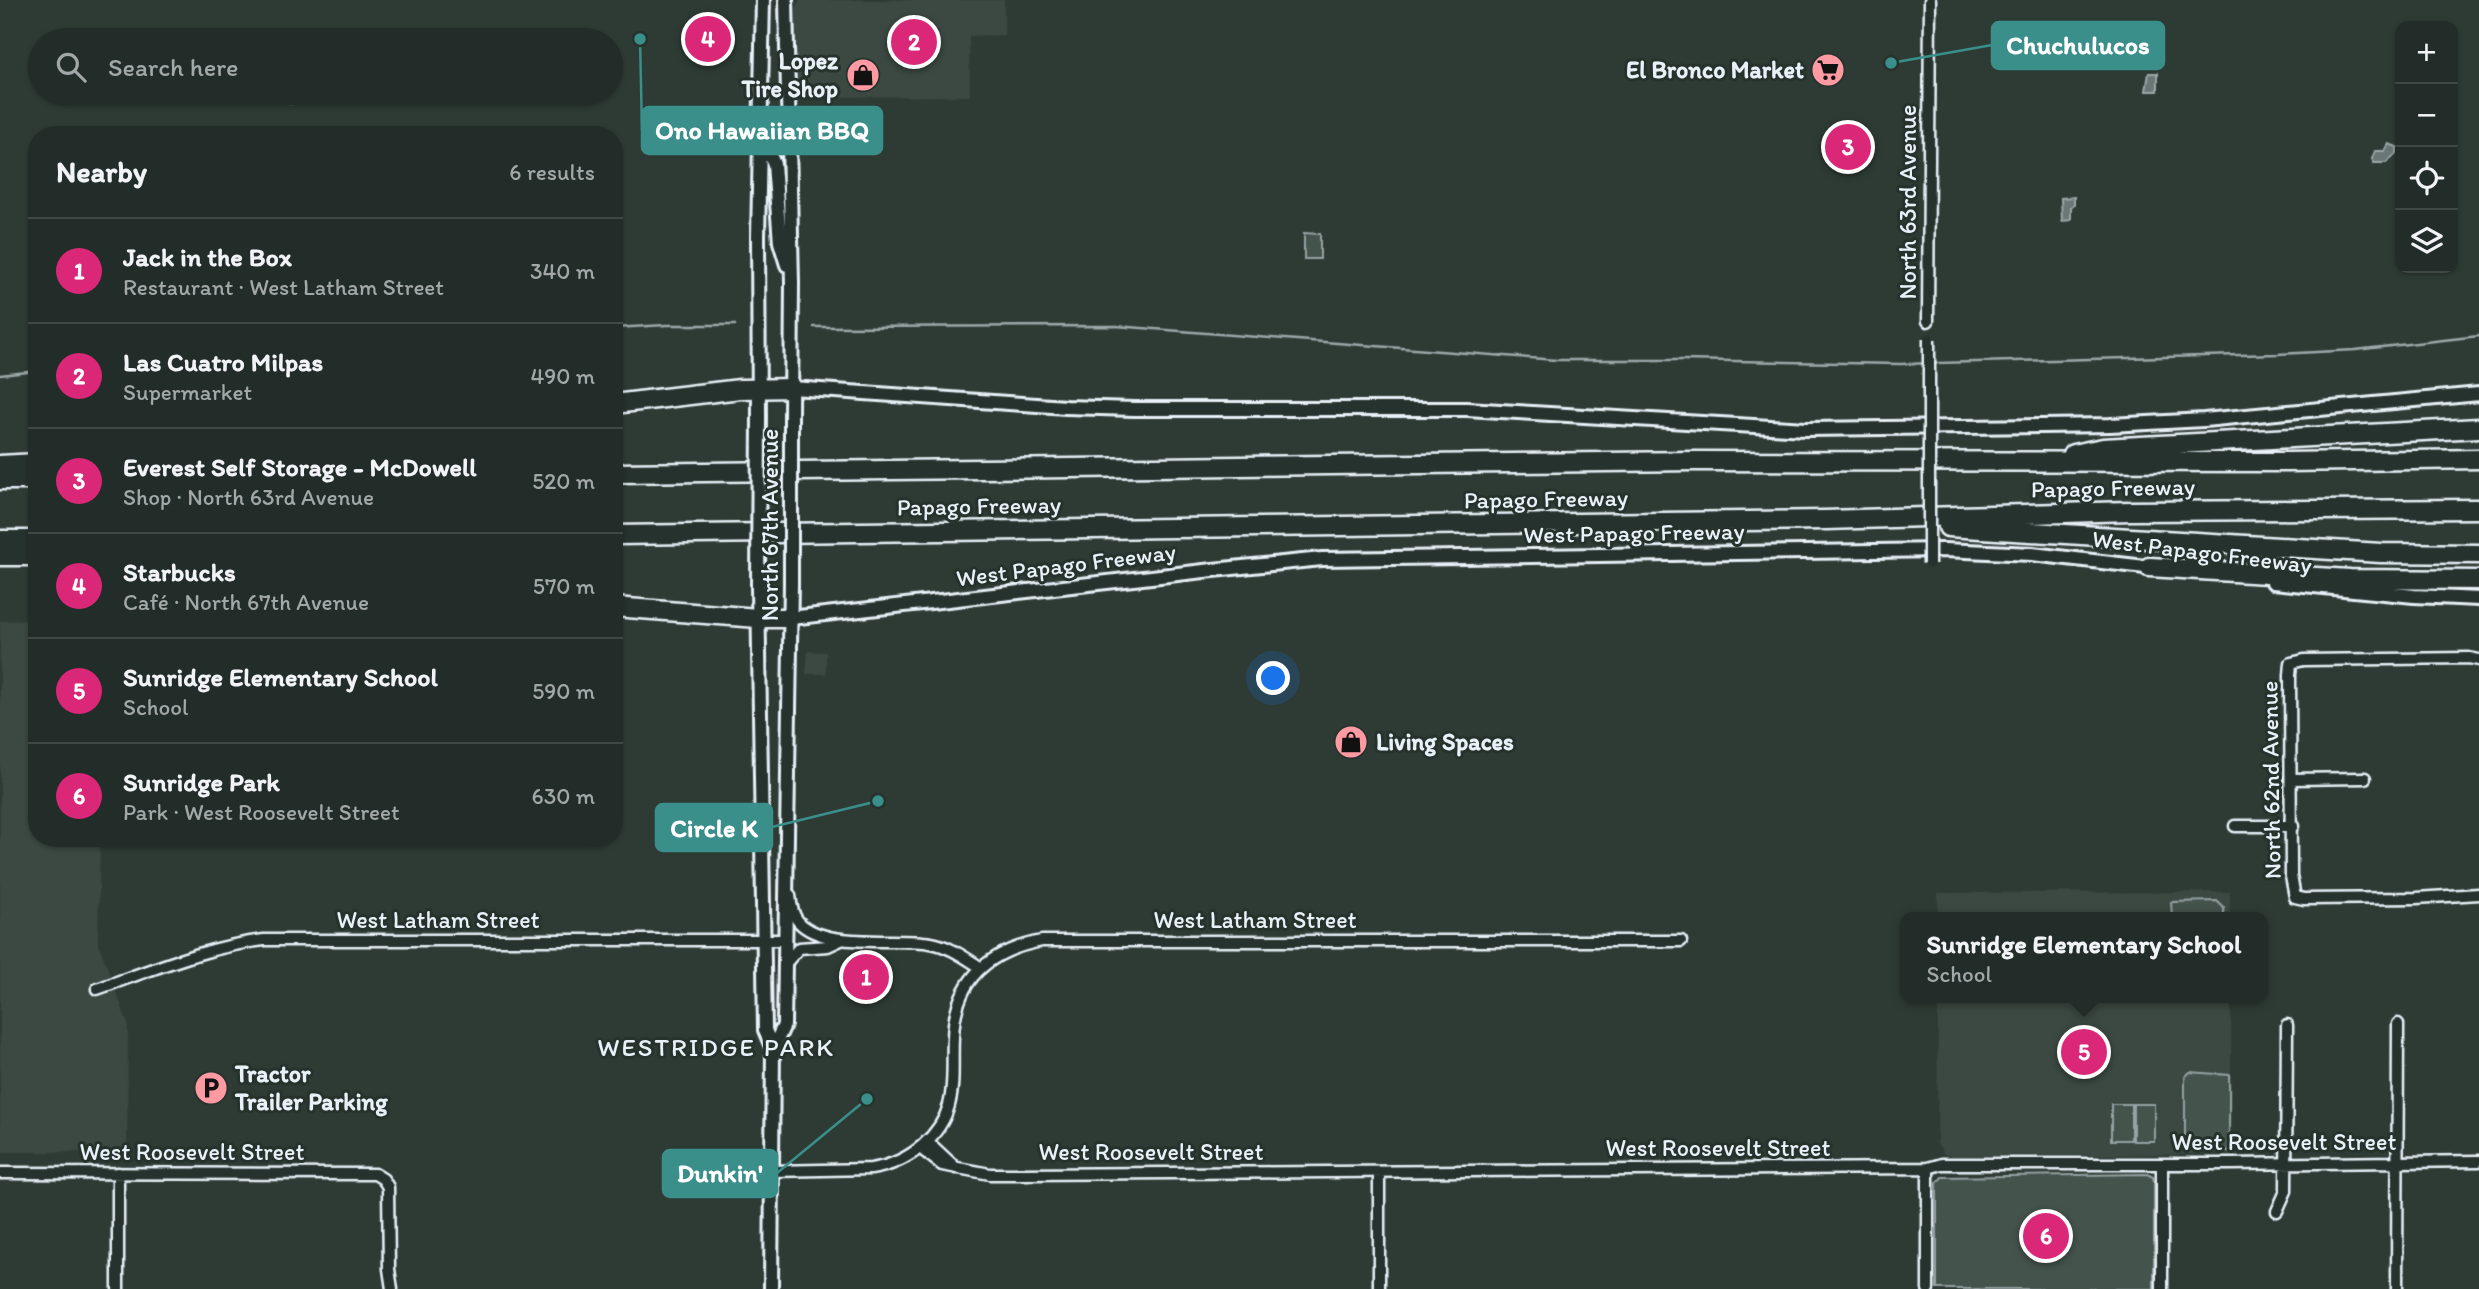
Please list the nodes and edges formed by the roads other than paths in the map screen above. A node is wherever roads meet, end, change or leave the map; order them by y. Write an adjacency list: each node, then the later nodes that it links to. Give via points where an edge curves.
1 (763, 0): 4 (main road, North 67th Avenue)
2 (786, 0): 5 (main road, North 67th Avenue)
3 (1930, 0): 6 (street, North 63rd Avenue)
4 (761, 152): 5 (main road, via 774,164 780,242); 8 (main road, North 67th Avenue)
5 (792, 282): 9 (main road, North 67th Avenue, via 792,345)
6 (1928, 321)
7 (1929, 339): 28 (street, bridge)
8 (759, 388): 9 (highway); 11 (highway); 33 (main road, North 67th Avenue, bridge)
9 (800, 388): 10 (main road, via 1066,407 1467,409 1806,429 2110,425); 34 (main road, North 67th Avenue, bridge, via 791,416)
10 (2479, 394)
11 (623, 403)
12 (2479, 428): 14 (highway, via 2103,447)
13 (2479, 459): 14 (highway, Papago Freeway)
14 (2039, 461): 17 (highway, Papago Freeway)
15 (28, 463): 16 (highway)
16 (0, 465)
17 (623, 473)
18 (0, 480): 19 (highway)
19 (28, 480)
20 (2479, 509): 21 (highway, Papago Freeway)
21 (1825, 520): 22 (highway, Papago Freeway); 25 (highway, via 2381,553)
22 (623, 535)
23 (0, 540): 24 (highway)
24 (28, 540)
25 (2479, 554)
26 (0, 556): 27 (highway)
27 (28, 556)
28 (1929, 565)
29 (2149, 567): 30 (highway, via 2350,579); 31 (main road, West Papago Freeway); 34 (main road, West Papago Freeway, via 1944,550 1322,559)
30 (2479, 580)
31 (2479, 599)
32 (623, 608): 33 (highway)
33 (758, 618): 34 (highway); 44 (main road, North 67th Avenue)
34 (790, 618): 40 (main road, North 67th Avenue)
35 (2479, 660): 37 (street, North 62nd Avenue, via 2291,663)
36 (2365, 778): 37 (street)
37 (2291, 779): 39 (street, North 62nd Avenue)
38 (2235, 826): 39 (street)
39 (2292, 826): 41 (street, North 62nd Avenue, via 2295,897)
40 (786, 872): 42 (street, via 795,918 810,929); 43 (main road, North 67th Avenue)
41 (2479, 894)
42 (841, 939): 46 (street, via 828,946 799,948); 47 (street, via 928,943 956,952)
43 (785, 940): 44 (street, West Latham Street); 46 (main road, North 67th Avenue)
44 (764, 941): 48 (street, West Latham Street, via 264,940 208,951); 51 (main road, North 67th Avenue, via 765,1030)
45 (1681, 941): 47 (street, West Latham Street, via 1042,941 1020,945)
46 (785, 964): 51 (main road, North 67th Avenue, via 784,1024)
47 (980, 967): 52 (street, via 962,993 955,1017 951,1103 941,1126)
48 (97, 989)
49 (2287, 1024): 56 (street)
50 (2398, 1024): 54 (street)
51 (772, 1049): 58 (main road, North 67th Avenue)
52 (923, 1145): 58 (street, via 886,1167); 59 (street, West Roosevelt Street, via 942,1165 990,1174)
53 (2479, 1161): 54 (street, West Roosevelt Street)
54 (2397, 1162): 56 (street, West Roosevelt Street); 69 (street)
55 (2162, 1164): 56 (street, West Roosevelt Street); 57 (street, West Roosevelt Street, via 1942,1164); 68 (street)
56 (2286, 1164): 62 (street, via 2286,1191)
57 (1928, 1168): 59 (street, West Roosevelt Street); 67 (street)
58 (772, 1171): 65 (main road, North 67th Avenue)
59 (1379, 1172): 66 (street)
60 (0, 1173): 61 (street, West Roosevelt Street)
61 (118, 1173): 63 (street); 64 (street, West Roosevelt Street, via 370,1173 383,1179 389,1192)
62 (2277, 1211)
63 (118, 1289)
64 (392, 1289)
65 (771, 1289)
66 (1379, 1289)
67 (1928, 1289)
68 (2162, 1289)
69 (2397, 1289)

